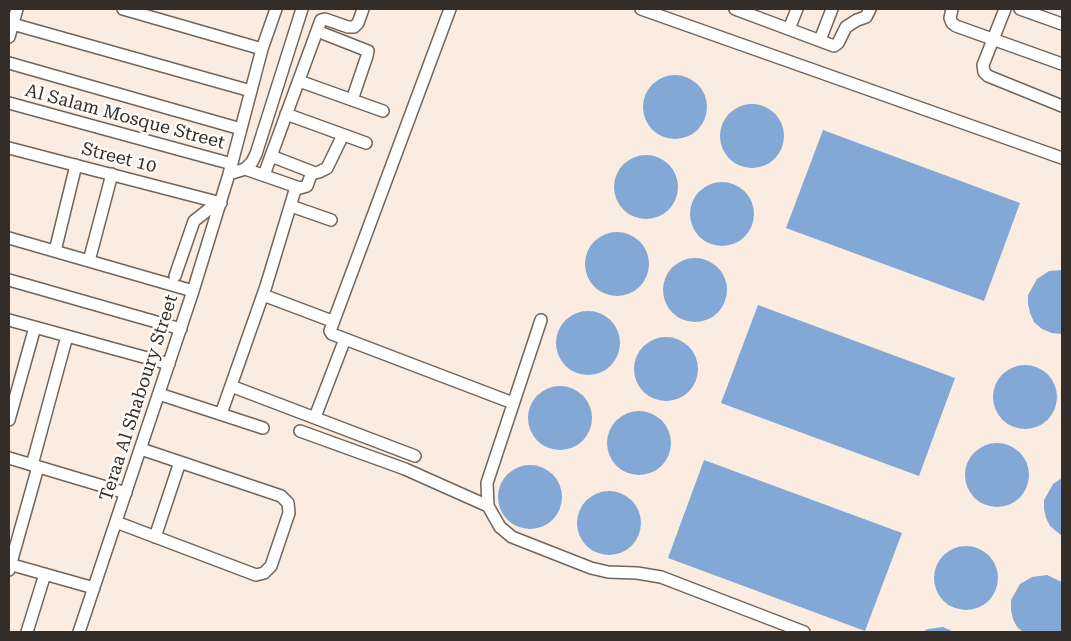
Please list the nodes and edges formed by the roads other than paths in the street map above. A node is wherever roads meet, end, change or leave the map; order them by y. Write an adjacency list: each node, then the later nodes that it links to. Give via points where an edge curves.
1 (17, 9): 16 (street)
2 (123, 9): 23 (street)
3 (273, 9): 23 (street, Teraa Al Shaboury Street)
4 (302, 9): 41 (street, via 256,154)
5 (362, 9): 19 (street, via 354,27 324,19)
6 (450, 9): 58 (street)
7 (641, 9): 38 (street)
8 (735, 9): 15 (street)
9 (797, 9): 18 (street)
10 (832, 9): 22 (street)
11 (870, 9): 22 (street, via 866,17 846,27 836,45)
12 (952, 9): 21 (street, via 950,18 956,26)
13 (1005, 9): 21 (street)
14 (1020, 9): 17 (street)
15 (750, 12): 18 (street)
16 (11, 23): 20 (street); 27 (street)
17 (1062, 24)
18 (789, 29): 22 (street)
19 (318, 31): 26 (street); 28 (street, via 368,51)
20 (9, 37)
21 (993, 38): 25 (street); 30 (street, via 982,68 988,76)
22 (820, 40)
23 (262, 49): 27 (street, Teraa Al Shaboury Street)
24 (9, 63): 33 (street)
25 (1062, 64)
26 (299, 80): 28 (street); 32 (street)
27 (251, 91): 33 (street, Teraa Al Shaboury Street)
28 (352, 100): 31 (street)
29 (9, 103): 40 (street, Al Salam Mosque Street)
30 (1062, 106)
31 (383, 111)
32 (286, 114): 34 (street); 37 (street)
33 (241, 129): 40 (street, Teraa Al Shaboury Street)
34 (343, 135): 35 (street); 42 (street, via 327,168)
35 (366, 143)
36 (9, 148): 39 (street, Street 10)
37 (271, 156): 42 (street); 44 (street)
38 (1062, 158)
39 (76, 165): 43 (street, Street 10); 50 (street)
40 (231, 169): 41 (street); 46 (street, Teraa Al Shaboury Street)
41 (245, 169): 44 (street)
42 (312, 172): 45 (street, via 307,186)
43 (112, 174): 46 (street, Street 10); 51 (street)
44 (264, 175): 45 (street)
45 (296, 187): 47 (street)
46 (219, 202): 52 (street, via 194,222); 54 (street, Teraa Al Shaboury Street)
47 (291, 206): 48 (street); 55 (street)
48 (331, 220)
49 (9, 238): 50 (street)
50 (55, 251): 51 (street)
51 (89, 261): 54 (street)
52 (175, 276)
53 (9, 280): 60 (street)
54 (193, 291): 60 (street, Teraa Al Shaboury Street)
55 (265, 291): 58 (street); 64 (street)
56 (9, 320): 59 (street)
57 (541, 320): 66 (street)
58 (332, 321): 62 (street, via 331,333)
59 (34, 327): 61 (street); 69 (street)
60 (181, 329): 63 (street, Teraa Al Shaboury Street)
61 (68, 336): 63 (street); 76 (street)
62 (344, 339): 66 (street); 68 (street)
63 (169, 364): 65 (street, Teraa Al Shaboury Street)
64 (231, 386): 67 (street); 68 (street)
65 (159, 394): 67 (street); 72 (street, Teraa Al Shaboury Street)
66 (513, 404): 78 (street, via 486,483)
67 (221, 414): 70 (street)
68 (315, 417): 73 (street)
69 (9, 420)
70 (263, 428)
71 (300, 431): 78 (street, via 405,469)
72 (141, 449): 75 (street); 77 (street, Teraa Al Shaboury Street)
73 (415, 456)
74 (9, 458): 76 (street)
75 (180, 462): 80 (street); 80 (street, via 284,498 290,507 286,522 271,566 260,574 252,574)
76 (35, 466): 77 (street); 81 (street)
77 (126, 493): 79 (street, Teraa Al Shaboury Street)
78 (488, 506): 86 (street, via 495,520 512,537 599,571 649,574 667,579)
79 (116, 522): 80 (street); 83 (street, Teraa Al Shaboury Street)
80 (155, 536)
81 (9, 566): 82 (street)
82 (45, 574): 83 (street); 84 (street)
83 (94, 588): 85 (street, Teraa Al Shaboury Street)
84 (27, 632)
85 (80, 632)
86 (804, 632)

